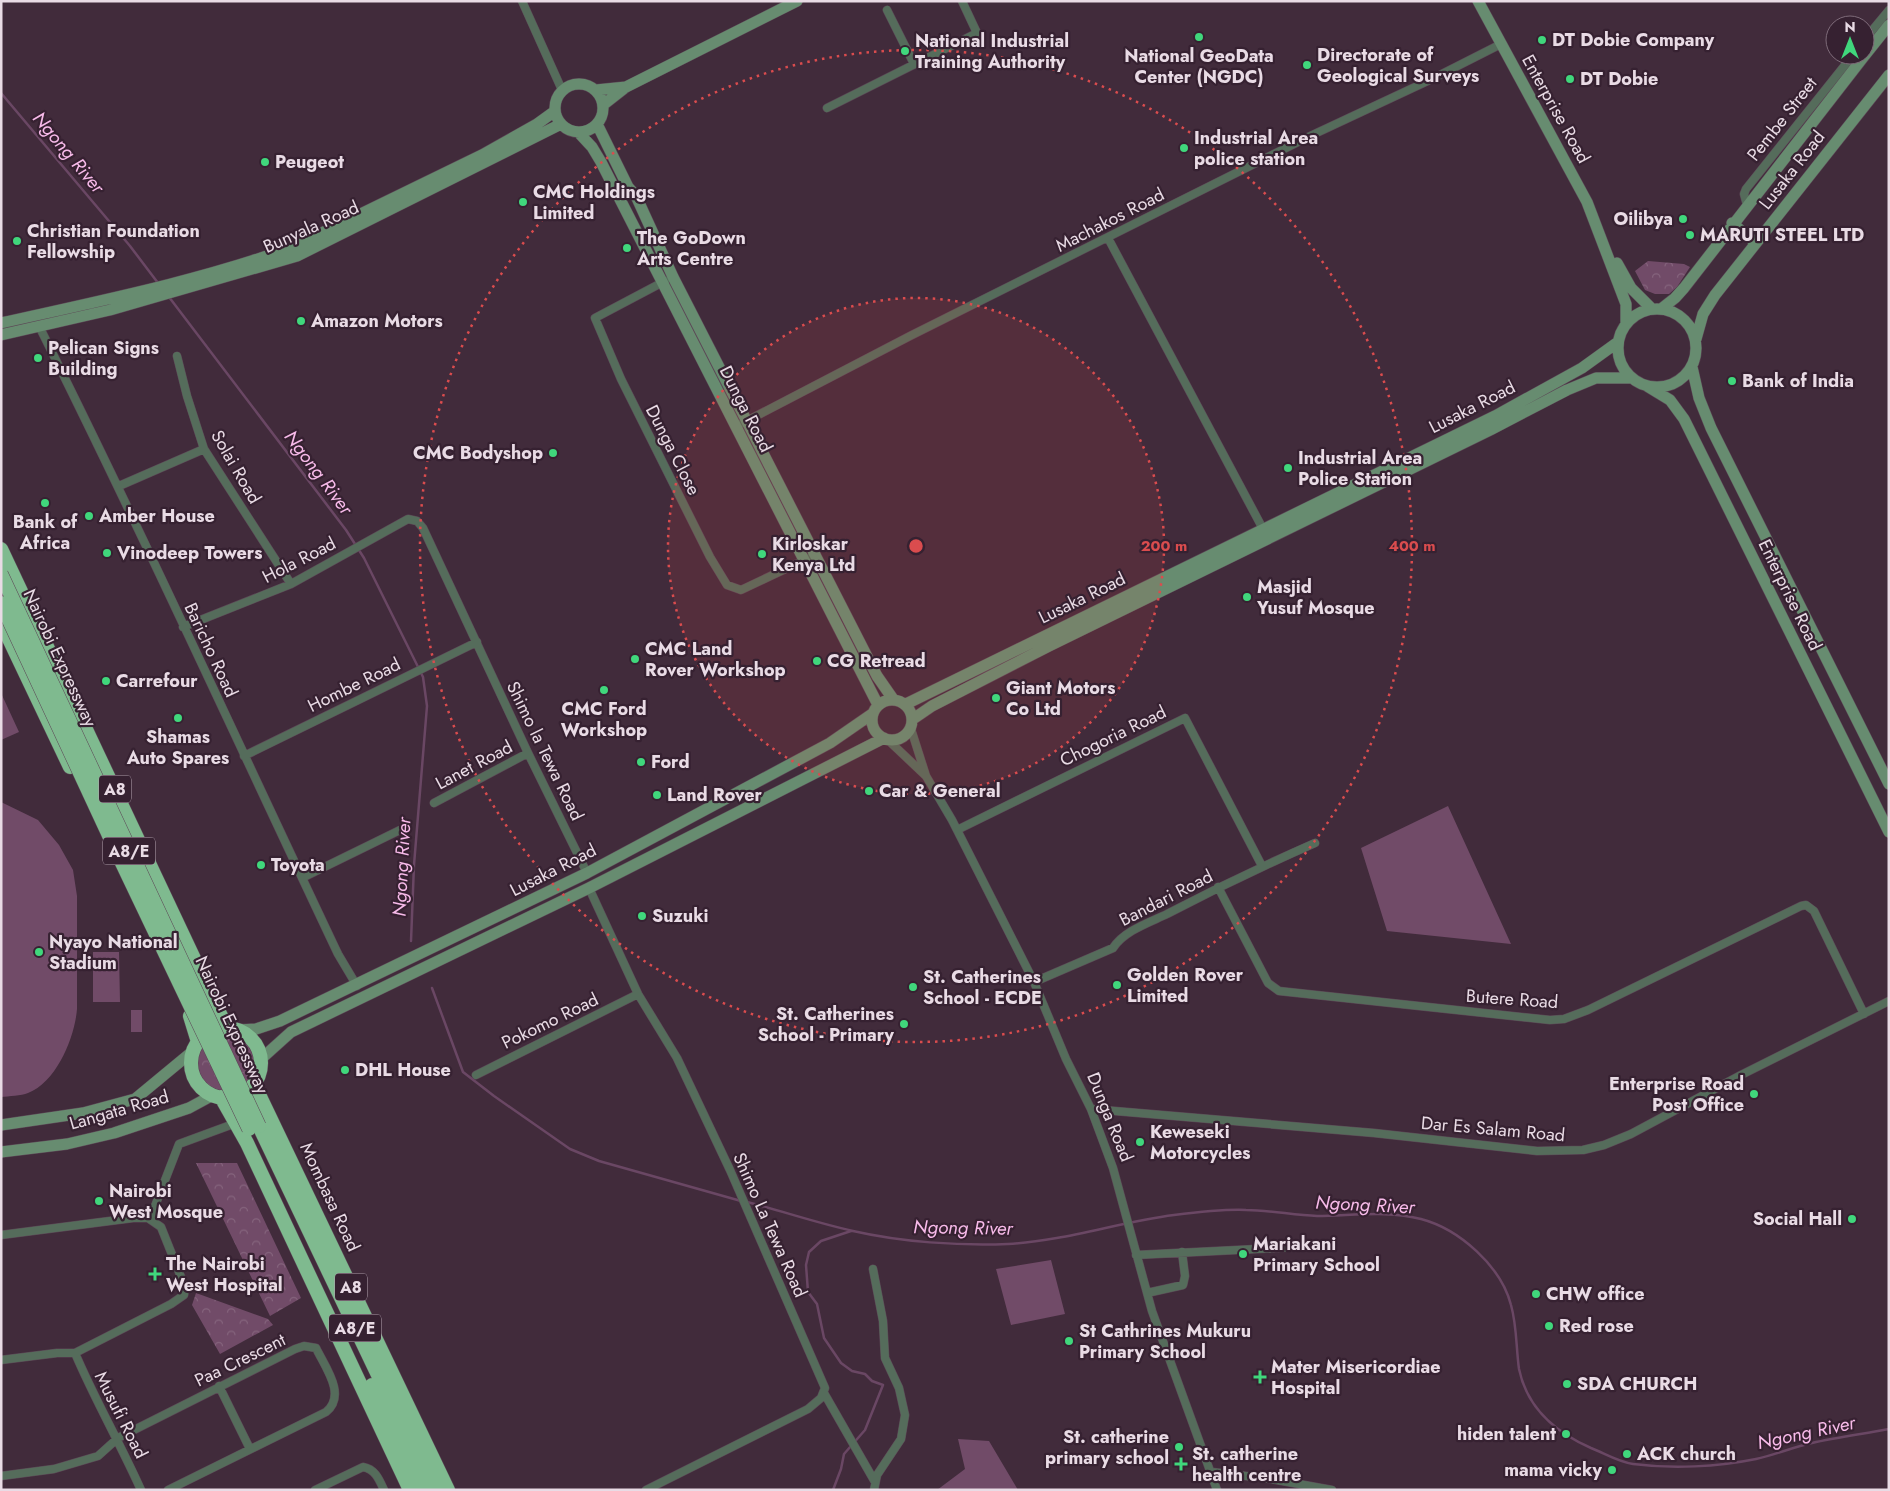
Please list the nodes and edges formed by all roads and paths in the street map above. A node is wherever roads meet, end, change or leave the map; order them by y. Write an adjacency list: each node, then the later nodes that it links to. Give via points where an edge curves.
1 (522, 1): 16 (street)
2 (796, 1): 15 (main road)
3 (962, 1): 11 (street, via 977,33)
4 (1478, 1): 10 (main road, Enterprise Road)
5 (887, 10): 11 (street)
6 (1889, 10): 8 (street)
7 (1889, 25): 9 (main road, Lusaka Road)
8 (1875, 31)
9 (1875, 34)
10 (1501, 44): 26 (main road, Enterprise Road, via 1587,202); 27 (street, Machakos Road)
11 (914, 64): 19 (street)
12 (1845, 65): 24 (street, Pembe Street, via 1746,189)
13 (1857, 65): 24 (main road, Lusaka Road)
14 (1889, 76): 28 (main road, Lusaka Road)
15 (626, 87): 17 (main road); 18 (main road)
16 (562, 90): 17 (main road, via 579,84); 20 (main road)
17 (596, 90): 18 (main road)
18 (603, 105): 22 (main road)
19 (827, 108)
20 (555, 111): 21 (main road); 32 (main road, Bunyala Road, via 482,154 267,257)
21 (561, 124): 23 (main road); 34 (main road, Bunyala Road, via 297,256 110,310)
22 (597, 124): 23 (main road); 29 (main road, Dunga Road, via 628,187 636,196)
23 (578, 132): 30 (main road, Dunga Road, via 601,162)
24 (1747, 205): 25 (main road, Lusaka Road)
25 (1732, 223): 28 (main road); 31 (main road, Lusaka Road, via 1679,293)
26 (1600, 236): 31 (main road, Enterprise Road, via 1631,288); 33 (main road, Enterprise Road, via 1626,304)
27 (1108, 238): 42 (street, Machakos Road); 47 (street)
28 (1756, 243): 36 (main road, Lusaka Road, via 1703,314)
29 (673, 277): 30 (street, Dunga Close); 42 (main road, Dunga Road)
30 (662, 282): 43 (main road, Dunga Road); 49 (street, Dunga Close, via 595,318 621,379 710,557 727,585 741,590)
31 (1656, 309): 33 (main road, via 1642,311); 36 (main road, via 1670,311 1687,322)
32 (1, 323)
33 (1626, 323): 37 (main road)
34 (40, 326): 35 (main road, Bunyala Road); 45 (street, Baricho Road)
35 (1, 335)
36 (1696, 339): 39 (main road)
37 (1618, 342): 40 (main road, via 1620,361); 47 (main road, Lusaka Road, via 1582,368 1495,416)
38 (177, 356): 44 (street, Solai Road)
39 (1692, 366): 41 (main road, via 1686,375 1668,386); 64 (main road, Enterprise Road, via 1699,398 1711,428)
40 (1631, 378): 41 (main road); 59 (main road, Lusaka Road, via 1596,378 1567,390 1049,646 932,706)
41 (1647, 386): 68 (main road, Enterprise Road, via 1670,400 1684,420)
42 (746, 422): 43 (street, Machakos Road); 49 (main road, Dunga Road)
43 (735, 427): 49 (main road, Dunga Road)
44 (204, 449): 45 (street); 51 (street, Solai Road)
45 (119, 486): 54 (street, Baricho Road)
46 (423, 528): 51 (street, Hola Road, via 417,521 408,519); 55 (street, Shimo la Tewa Road)
47 (1263, 529): 57 (main road, Lusaka Road)
48 (1, 549): 80 (highway, A8, via 221,1016)
49 (810, 557): 56 (main road, Dunga Road); 58 (main road, Dunga Road)
50 (1, 574): 112 (highway, Nairobi Expressway / A8/E, bridge, via 142,880)
51 (291, 584): 54 (street, Hola Road)
52 (1, 603): 111 (highway, Nairobi Expressway / A8/E, bridge, via 112,844)
53 (1, 622): 81 (highway, A8, via 187,1009)
54 (183, 627): 62 (street, Baricho Road)
55 (477, 642): 61 (street, Shimo la Tewa Road); 62 (street, Hombe Road)
56 (893, 699): 57 (main road); 58 (main road, via 886,700)
57 (906, 704): 59 (main road)
58 (875, 709): 60 (main road, via 873,727); 71 (main road, Lusaka Road, via 830,743)
59 (912, 724): 60 (main road, via 901,738); 63 (street, Dunga Road)
60 (886, 739): 63 (street, Dunga Road); 74 (main road, Lusaka Road)
61 (528, 753): 65 (street, Lanet Road); 71 (street, Shimo la Tewa Road)
62 (244, 756): 72 (street, Baricho Road)
63 (926, 776): 67 (street, Dunga Road)
64 (1889, 784)
65 (434, 803)
66 (400, 830): 72 (street)
67 (957, 830): 70 (street, Chogoria Road, via 1185,718); 75 (street, Dunga Road)
68 (1889, 832)
69 (1315, 843): 70 (street, Bandari Road)
70 (1262, 866): 73 (street, Bandari Road)
71 (587, 873): 76 (main road, Lusaka Road)
72 (302, 878): 76 (street, Baricho Road)
73 (1218, 887): 75 (street, Bandari Road, via 1119,939 1112,948); 79 (street, Butere Road, via 1268,983 1279,991 1550,1020 1564,1019 1588,1010 1800,906 1806,906 1814,911)
74 (589, 888): 77 (street, Shimo La Tewa Road); 82 (main road, Lusaka Road, via 291,1032)
75 (1034, 982): 86 (street, Dunga Road)
76 (357, 986): 80 (main road, Lusaka Road, via 280,1021 256,1029)
77 (638, 994): 83 (street, Pokomo Road); 100 (street, Shimo La Tewa Road, via 676,1058 730,1170 825,1388)
78 (1889, 1001): 79 (street, Dar Es Salam Road)
79 (1864, 1014): 86 (street, Dar Es Salam Road, via 1632,1134 1583,1150 1537,1150)
80 (233, 1029): 81 (highway, via 213,1031); 82 (highway, A8, via 253,1041)
81 (196, 1046): 85 (highway, A8, via 192,1067 197,1082); 88 (main road, Langata Road, via 166,1076 135,1099 83,1113)
82 (261, 1059): 84 (highway, via 260,1073)
83 (476, 1075)
84 (254, 1084): 85 (highway, via 239,1095); 113 (highway, Mombasa Road / A8)
85 (217, 1096): 87 (highway, A8); 89 (main road, Langata Road, via 114,1133 67,1144)
86 (1091, 1109): 94 (street, Dunga Road, via 1113,1168)
87 (236, 1123): 90 (street, via 178,1144); 110 (highway, A8)
88 (1, 1125)
89 (1, 1152)
90 (150, 1219): 91 (street, via 133,1218); 97 (street, via 161,1226 184,1278 184,1293)
91 (1, 1235)
92 (1297, 1247): 93 (street)
93 (1182, 1252): 94 (street); 96 (street, via 1183,1285)
94 (1136, 1255): 96 (street, Dunga Road)
95 (874, 1268): 105 (street, via 883,1321 885,1358 899,1388 904,1415 901,1439 882,1466)
96 (1147, 1293): 103 (street, Dunga Road)
97 (75, 1353): 98 (street); 101 (street, Musufi Road, via 92,1393)
98 (1, 1360)
99 (219, 1386): 101 (street, Paa Crescent); 102 (street); 102 (street, Paa Crescent, via 304,1346 316,1348 331,1378 336,1394 332,1407)
100 (824, 1393): 105 (street, Shimo La Tewa Road); 114 (street, via 808,1409)
101 (118, 1438): 104 (street, Paa Crescent, via 98,1456 80,1463); 106 (street, Musufi Road)
102 (250, 1449): 107 (street, Paa Crescent)
103 (1212, 1472): 115 (street, Dunga Road); 116 (street, via 1256,1476)
104 (1, 1476)
105 (875, 1486)
106 (141, 1490)
107 (168, 1490)
108 (315, 1490): 109 (street, via 363,1467 370,1468)
109 (384, 1490)
110 (410, 1490)
111 (421, 1490)
112 (433, 1490)
113 (448, 1490)
114 (646, 1490)
115 (1217, 1490)
116 (1332, 1490)

